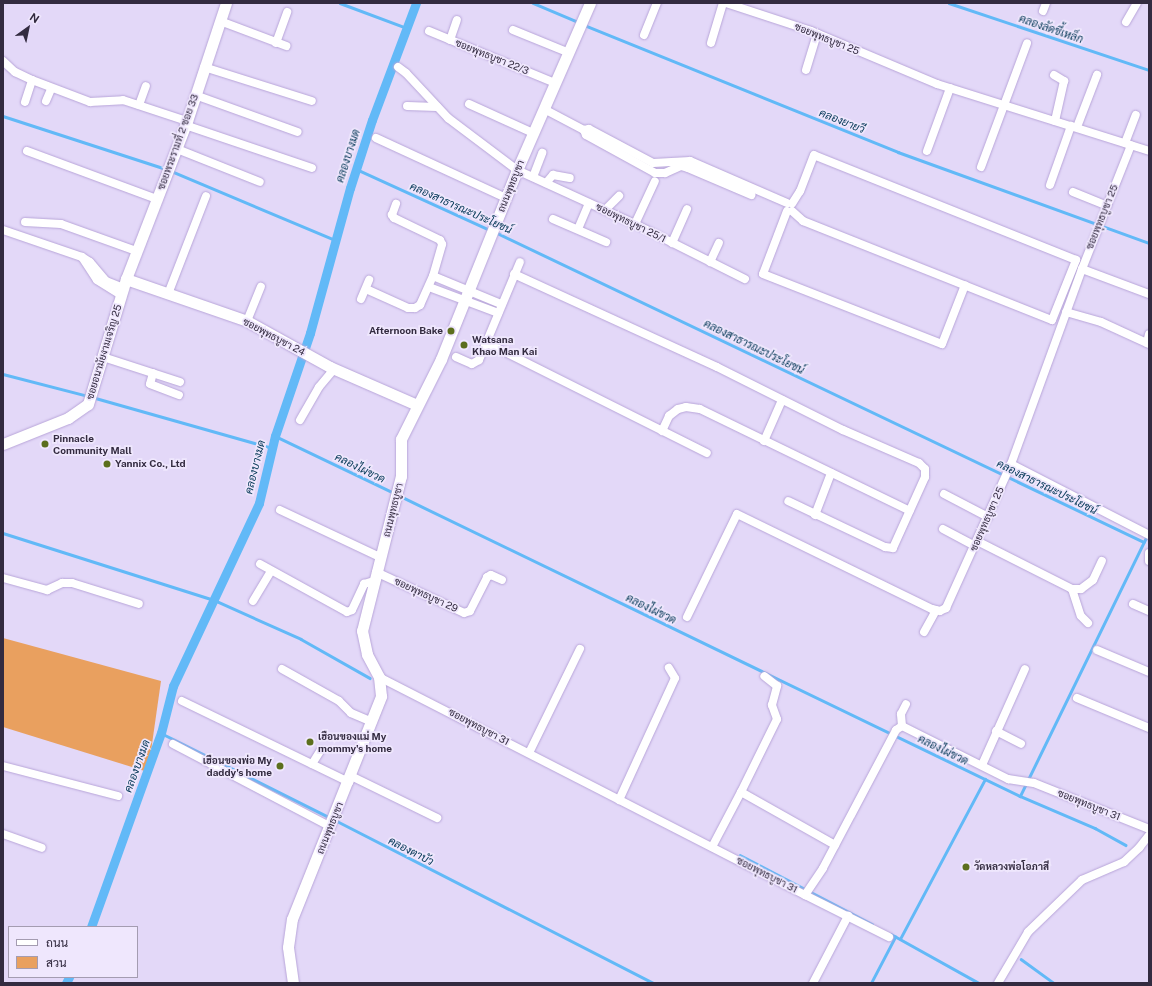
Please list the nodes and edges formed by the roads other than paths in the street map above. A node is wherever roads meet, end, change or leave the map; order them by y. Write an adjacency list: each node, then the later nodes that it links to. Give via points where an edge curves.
1 (226, 3): 8 (main road, ซอยพระรามที่ 2 ซอย 33)
2 (590, 3): 19 (main road, ถนนพุทธบูชา)
3 (657, 3): 13 (street)
4 (725, 3): 12 (street, ซอยพุทธบูชา 25); 16 (street)
5 (1136, 3): 9 (street)
6 (287, 12): 15 (street)
7 (457, 20): 14 (street)
8 (220, 21): 15 (street); 21 (main road, ซอยพระรามที่ 2 ซอย 33)
9 (1126, 22)
10 (513, 30): 19 (street)
11 (429, 31): 14 (street, ซอยพุทธบูชา 22/3)
12 (817, 34): 23 (street); 29 (street, ซอยพุทธบูชา 25, via 880,62)
13 (644, 35)
14 (450, 40): 27 (street, ซอยพุทธบูชา 22/3)
15 (276, 43): 18 (street)
16 (712, 43)
17 (1027, 43): 36 (street)
18 (286, 46)
19 (567, 52): 27 (main road, ถนนพุทธบูชา)
20 (3, 61): 26 (street, via 15,72)
21 (204, 67): 31 (main road, ซอยพระรามที่ 2 ซอย 33); 33 (street)
22 (398, 67): 39 (street, ซอยพุทธบูชา 25/1)
23 (806, 70)
24 (1054, 75): 42 (street, via 1064,81)
25 (1097, 75): 44 (street)
26 (32, 80): 30 (street); 34 (street)
27 (555, 83): 40 (main road, ถนนพุทธบูชา)
28 (146, 86): 37 (street)
29 (950, 88): 36 (street, ซอยพุทธบูชา 25); 51 (street)
30 (51, 89): 32 (street); 37 (street, via 97,104 122,100)
31 (195, 95): 43 (main road, ซอยพระรามที่ 2 ซอย 33); 45 (street)
32 (46, 101)
33 (312, 101)
34 (25, 102)
35 (469, 104): 46 (street)
36 (1004, 104): 42 (street, ซอยพุทธบูชา 25); 54 (street)
37 (139, 105): 43 (street)
38 (407, 106): 39 (street)
39 (436, 107): 56 (street, ซอยพุทธบูชา 25/1, via 479,143)
40 (544, 109): 46 (main road, ถนนพุทธบูชา); 71 (street, via 584,130 589,129 653,163 690,162)
41 (1136, 115): 48 (street)
42 (1055, 121): 44 (street, ซอยพุทธบูชา 25)
43 (186, 123): 49 (main road, ซอยพระรามที่ 2 ซอย 33); 55 (street)
44 (1074, 127): 48 (street, ซอยพุทธบูชา 25); 62 (street)
45 (298, 132)
46 (533, 133): 56 (main road, ถนนพุทธบูชา)
47 (376, 138): 66 (street)
48 (1128, 144): 52 (street, ซอยพุทธบูชา 25); 70 (street, ซอยพุทธบูชา 25)
49 (177, 149): 60 (street); 67 (main road, ซอยพระรามที่ 2 ซอย 33)
50 (27, 151): 67 (street)
51 (927, 151)
52 (1149, 151)
53 (542, 153): 57 (street)
54 (981, 167)
55 (312, 168)
56 (517, 170): 57 (street, ซอยพุทธบูชา 25/1); 66 (main road, ถนนพุทธบูชา)
57 (533, 177): 61 (street, ซอยพุทธบูชา 25/1)
58 (570, 178): 61 (street, via 553,175)
59 (655, 181): 76 (street)
60 (260, 182)
61 (546, 183): 68 (street, ซอยพุทธบูชา 25/1)
62 (1050, 185)
63 (1073, 192): 70 (street)
64 (206, 196): 95 (street)
65 (619, 196): 73 (street)
66 (506, 198): 97 (main road, ถนนพุทธบูชา)
67 (157, 200): 82 (main road, ซอยพระรามที่ 2 ซอย 33)
68 (589, 203): 73 (street, ซอยพุทธบูชา 25/1); 77 (street)
69 (396, 204): 87 (street, via 392,215 394,218 440,240 442,244)
70 (1107, 206): 85 (street, ซอยพุทธบูชา 25)
71 (789, 207): 90 (street, via 804,221); 90 (street, via 763,274 942,344); 90 (street, via 800,191 814,155 1076,260 1052,320)
72 (688, 209): 80 (street)
73 (606, 210): 76 (street, ซอยพุทธบูชา 25/1)
74 (554, 219): 77 (street)
75 (24, 222): 82 (street, via 61,224)
76 (635, 224): 80 (street, ซอยพุทธบูชา 25/1)
77 (578, 229): 79 (street)
78 (3, 230): 93 (street, via 82,257 90,262 106,281)
79 (606, 242)
80 (672, 243): 84 (street, ซอยพุทธบูชา 25/1)
81 (719, 244): 84 (street)
82 (136, 251): 93 (main road, ซอยพระรามที่ 2 ซอย 33)
83 (520, 262): 86 (street)
84 (710, 262): 88 (street, ซอยพุทธบูชา 25/1)
85 (1082, 269): 96 (street); 100 (street, ซอยพุทธบูชา 25)
86 (514, 274): 99 (street); 112 (street)
87 (433, 276): 92 (street); 97 (street)
88 (744, 279)
89 (370, 280): 94 (street)
90 (965, 285)
91 (260, 287): 102 (street)
92 (429, 287): 94 (street, via 420,305 412,309); 97 (street)
93 (123, 288): 95 (main road, ซอยพุทธบูชา 24); 106 (main road, ซอยอนามัยงามเจริญ 25)
94 (366, 289): 98 (street)
95 (168, 294): 102 (main road, ซอยพุทธบูชา 24)
96 (1149, 294)
97 (466, 296): 99 (street); 101 (street); 113 (main road, ถนนพุทธบูชา, via 442,359)
98 (361, 299)
99 (501, 304): 101 (street)
100 (1066, 312): 105 (street, via 1101,322); 119 (street, ซอยพุทธบูชา 25)
101 (498, 313): 104 (street)
102 (247, 321): 108 (main road, ซอยพุทธบูชา 24)
103 (1149, 334): 105 (street)
104 (486, 342): 107 (street, via 476,363); 115 (street)
105 (1148, 343)
106 (103, 357): 109 (street); 117 (main road, ซอยอนามัยงามเจริญ 25, via 88,404 68,418)
107 (456, 357)
108 (332, 368): 113 (main road, ซอยพุทธบูชา 24); 114 (street)
109 (153, 373): 110 (street); 111 (street, via 150,384)
110 (180, 382)
111 (179, 395)
112 (782, 400): 116 (street); 124 (street, via 924,467 925,477)
113 (417, 405): 131 (main road, ถนนพุทธบูชา, via 401,439 402,476)
114 (300, 420)
115 (662, 431): 116 (street, via 673,412 686,407 700,409); 118 (street)
116 (764, 441): 120 (street)
117 (3, 444)
118 (707, 453)
119 (1011, 464): 126 (street, ซอยพุทธบูชา 25); 128 (street)
120 (831, 473): 124 (street); 125 (street)
121 (944, 494): 126 (street)
122 (788, 501): 125 (street)
123 (280, 510): 131 (street)
124 (910, 511): 125 (street, via 896,544 889,549)
125 (815, 515)
126 (988, 517): 129 (street, ซอยพุทธบูชา 25)
127 (943, 529): 129 (street)
128 (1149, 535)
129 (976, 544): 139 (street); 143 (street, ซอยพุทธบูชา 25, via 950,602 940,611)
130 (1149, 553): 132 (street)
131 (380, 557): 136 (main road, ถนนพุทธบูชา)
132 (1149, 561)
133 (1102, 562): 139 (street, via 1093,580 1081,589)
134 (260, 564): 135 (street)
135 (271, 571): 136 (street, via 347,612 352,610 364,584); 140 (street)
136 (375, 576): 138 (street, ซอยพุทธบูชา 29, via 464,613 470,611 487,577 491,575); 155 (main road, ถนนพุทธบูชา, via 362,631 367,654)
137 (3, 578): 141 (street, via 47,590 72,583)
138 (502, 580)
139 (1072, 589): 146 (street, via 1081,616)
140 (253, 601)
141 (139, 604)
142 (1133, 604): 144 (street)
143 (936, 610): 145 (street, via 737,514); 147 (street)
144 (1149, 611)
145 (687, 618)
146 (1088, 623)
147 (924, 632)
148 (580, 648): 166 (street)
149 (1097, 650): 153 (street)
150 (669, 668): 173 (street, via 675,678)
151 (282, 669): 159 (street, via 340,701 351,713)
152 (1025, 669): 162 (street)
153 (1149, 672)
154 (764, 676): 171 (street, via 777,686 772,705 777,719)
155 (379, 677): 159 (main road, ถนนพุทธบูชา, via 381,696); 166 (street, ซอยพุทธบูชา 31)
156 (1077, 698): 161 (street)
157 (182, 701): 167 (street)
158 (906, 704): 160 (street)
159 (372, 722): 170 (main road, ถนนพุทธบูชา)
160 (899, 728): 168 (street, ซอยพุทธบูชา 31); 179 (street, ซอยพุทธบูชา 31)
161 (1149, 728)
162 (996, 731): 164 (street); 168 (street)
163 (173, 744): 175 (street)
164 (1021, 744)
165 (320, 751): 167 (street)
166 (529, 753): 173 (street, ซอยพุทธบูชา 31)
167 (312, 764): 170 (street)
168 (982, 765): 176 (street, ซอยพุทธบูชา 31, via 1016,782 1034,784)
169 (3, 766): 172 (street)
170 (350, 779): 174 (street); 175 (main road, ถนนพุทธบูชา)
171 (742, 792): 179 (street); 180 (street)
172 (118, 796)
173 (619, 800): 180 (street, ซอยพุทธบูชา 31)
174 (437, 818)
175 (333, 821): 185 (main road, ถนนพุทธบูชา, via 288,935)
176 (1149, 829)
177 (3, 834): 181 (street)
178 (1149, 835): 187 (street, via 1124,862 1082,880 1028,932)
179 (835, 845): 182 (street, ซอยพุทธบูชา 31)
180 (712, 847): 182 (street, ซอยพุทธบูชา 31)
181 (42, 848)
182 (807, 893): 183 (street)
183 (848, 916): 184 (street); 186 (street)
184 (889, 937)
185 (293, 983)
186 (813, 983)
187 (998, 983)

